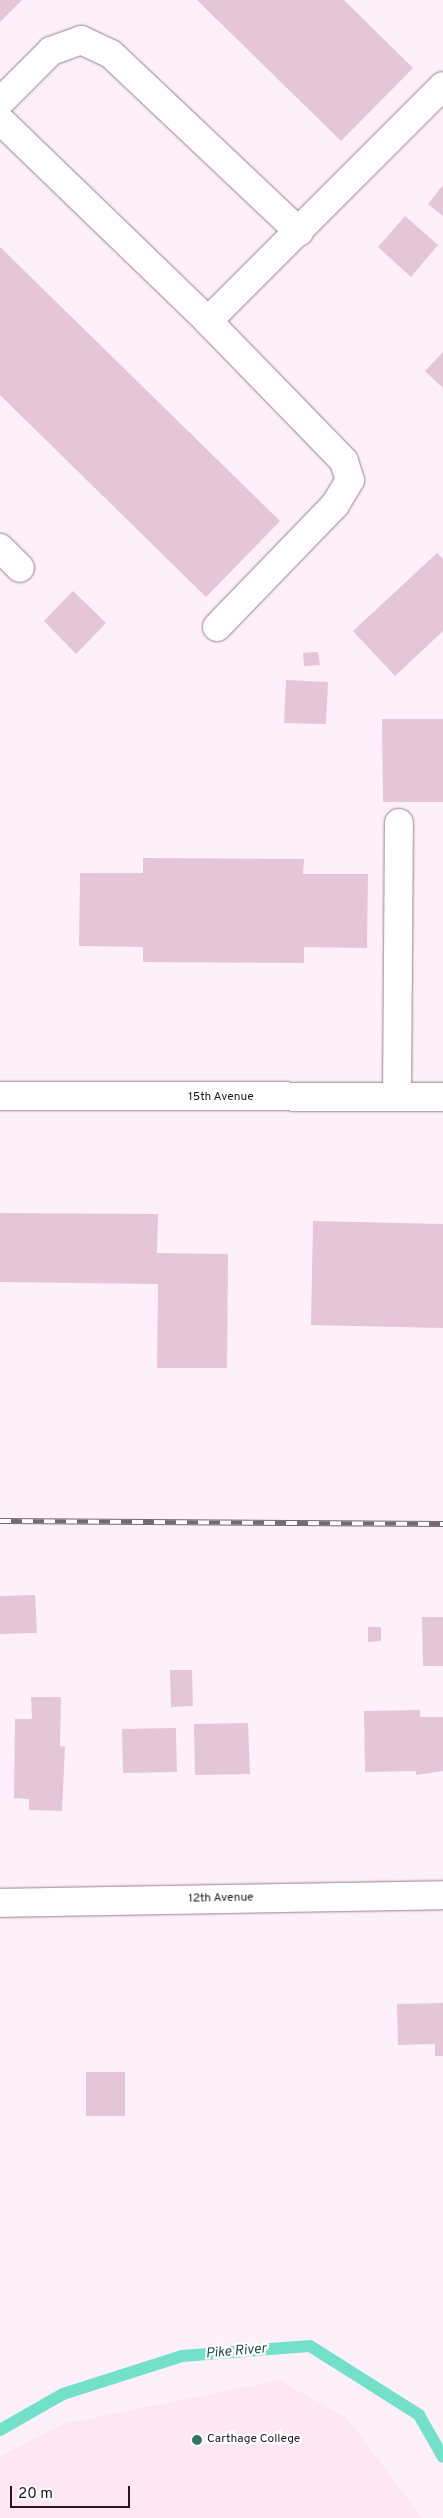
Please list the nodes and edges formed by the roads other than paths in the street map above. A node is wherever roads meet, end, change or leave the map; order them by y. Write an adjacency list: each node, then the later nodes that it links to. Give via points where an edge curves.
1 (443, 86): 4 (street)
2 (0, 102): 4 (street, via 51,51 81,40 111,54)
3 (0, 120): 5 (street)
4 (299, 232): 5 (street)
5 (208, 321): 8 (street, via 344,461 350,480 335,505)
6 (0, 548): 7 (street)
7 (20, 568)
8 (217, 627)
9 (399, 823): 11 (street)
10 (0, 1096): 11 (street, 15th Avenue)
11 (397, 1097): 12 (street, 15th Avenue)
12 (443, 1097)
13 (443, 1895): 14 (street, 12th Avenue)
14 (0, 1903)

